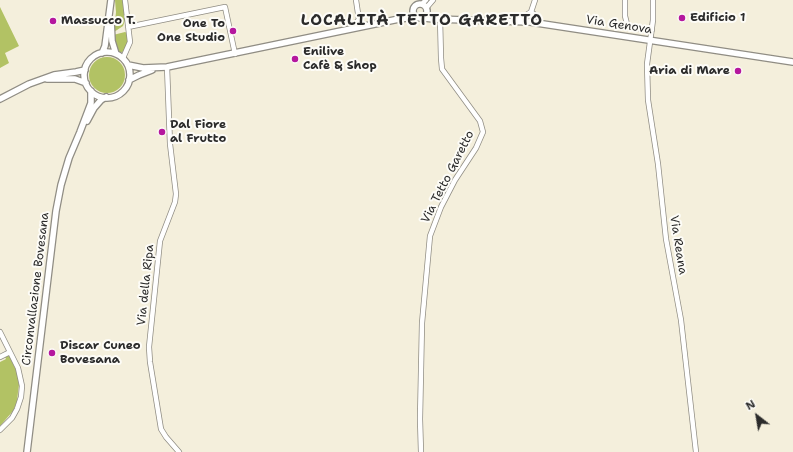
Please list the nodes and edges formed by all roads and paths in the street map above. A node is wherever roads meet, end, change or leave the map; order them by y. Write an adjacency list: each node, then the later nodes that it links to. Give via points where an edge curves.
1 (111, 0): 18 (main road)
2 (356, 0): 17 (street)
3 (433, 0): 8 (street)
4 (535, 0): 10 (street)
5 (625, 0): 20 (street, via 627,24 632,28)
6 (653, 0): 20 (street, Via Reana)
7 (125, 1): 19 (street)
8 (425, 6): 9 (main road, via 417,4); 12 (main road, via 427,15); 13 (main road, Via Genova)
9 (413, 10): 11 (main road); 14 (main road)
10 (529, 13): 15 (street); 16 (street)
11 (416, 17): 12 (main road); 14 (main road)
12 (424, 18): 13 (main road, Via Genova)
13 (440, 18): 15 (main road, Via Genova); 44 (street, Via Tetto Garetto, via 442,69 480,121 483,132 441,207 430,236 422,323)
14 (399, 19): 17 (main road)
15 (517, 22): 16 (main road, Via Genova)
16 (531, 22): 21 (main road, Via Genova)
17 (359, 25): 24 (main road)
18 (109, 27): 22 (main road); 23 (main road)
19 (128, 27): 24 (street, via 226,7); 25 (street, via 129,45)
20 (652, 30): 21 (street, Via Reana)
21 (650, 41): 26 (main road, Via Genova); 45 (street, Via Reana, via 647,64 648,100 666,239 681,320)
22 (102, 53): 23 (main road); 30 (main road, via 92,59)
23 (116, 54): 25 (main road)
24 (235, 54): 28 (main road)
25 (122, 58): 27 (main road)
26 (793, 62)
27 (128, 65): 29 (main road); 32 (main road)
28 (167, 67): 29 (main road); 43 (street, Via della Ripa, via 170,144 176,194 160,241 149,346 161,429)
29 (160, 68): 32 (main road)
30 (85, 70): 31 (main road); 33 (main road)
31 (41, 80): 33 (main road, via 75,78); 36 (main road)
32 (129, 80): 35 (main road, via 122,92)
33 (86, 83): 34 (main road)
34 (91, 91): 35 (main road); 37 (main road, Circonvallazione Bovesana, via 91,103)
35 (106, 98): 37 (main road, Circonvallazione Bovesana, via 94,108)
36 (0, 99)
37 (80, 132): 42 (main road, Circonvallazione Bovesana, via 69,158 56,211)
38 (0, 332): 39 (street)
39 (10, 352): 40 (street); 41 (street, via 21,378 21,397 12,418)
40 (0, 357)
41 (0, 430)
42 (27, 452)
43 (179, 452)
44 (421, 452)
45 (696, 452)

